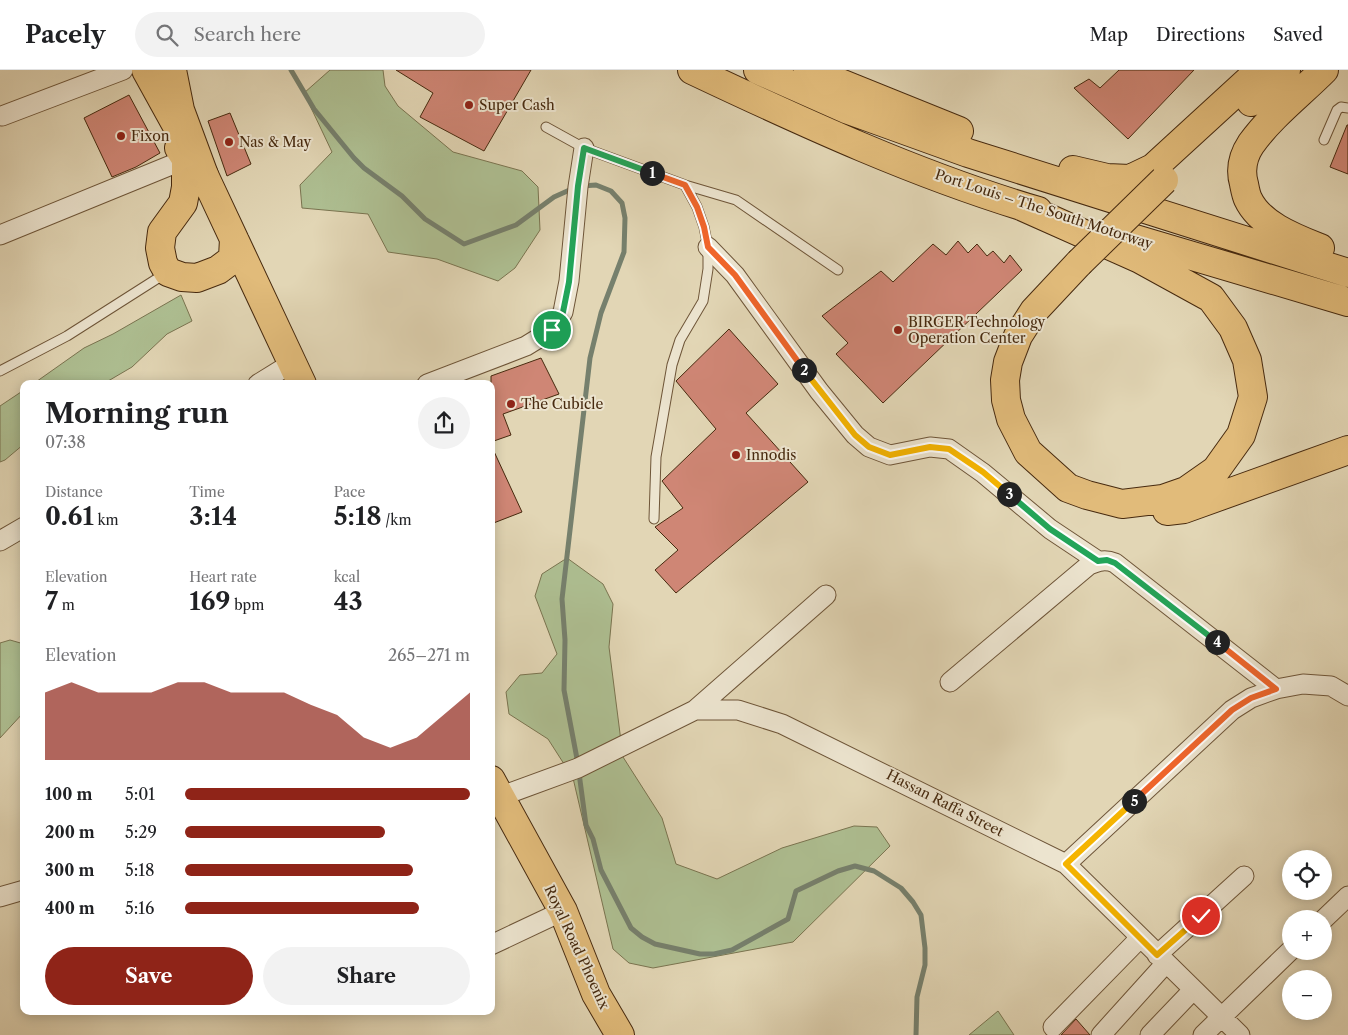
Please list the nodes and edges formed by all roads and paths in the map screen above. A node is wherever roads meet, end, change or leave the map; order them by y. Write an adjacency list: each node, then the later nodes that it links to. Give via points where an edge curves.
1 (123, 70): 12 (street)
2 (132, 70): 18 (main road)
3 (146, 70): 18 (main road)
4 (172, 70): 18 (main road)
5 (692, 70): 20 (main road, Port Louis – The South Motorway, via 802,121 933,175)
6 (808, 70): 17 (main road)
7 (1260, 70): 17 (main road, via 1153,168 1130,179 1107,178)
8 (1286, 70): 24 (main road, bridge, via 1164,180)
9 (1324, 70): 28 (main road, via 1270,121 1250,145 1242,164 1242,178 1248,200 1265,220 1321,249)
10 (766, 73): 16 (main road, via 846,109)
11 (1348, 108): 14 (lane, via 1337,110)
12 (2, 116)
13 (546, 127): 15 (lane)
14 (1324, 140)
15 (584, 148): 19 (lane); 34 (street, via 569,282 563,312 552,330 526,346)
16 (968, 153): 17 (main road); 28 (main road)
17 (1038, 163)
18 (195, 167): 21 (street); 22 (main road); 27 (main road, via 183,203 162,232 160,248)
19 (685, 185): 23 (lane, via 697,207); 26 (lane, via 736,200)
20 (1021, 206): 24 (main road, via 1140,259 1211,298 1233,328 1247,360 1253,397 1241,435 1216,470 1186,491 1163,499 1122,504 1068,488 1028,452 1011,419 1006,400 1006,380 1008,362 1018,336 1034,311); 30 (main road, Port Louis – The South Motorway)
21 (0, 235)
22 (234, 239): 25 (main road, via 233,257); 29 (main road)
23 (708, 247): 36 (lane, via 703,301 680,340 672,365 656,457); 39 (street, via 735,275 819,391 869,447 890,455 930,447 949,449 983,472 1050,529)
24 (1079, 263): 35 (main road, via 1046,280 1032,292 1016,313 999,346 993,374 995,400 1006,439 1018,458 1051,490 1092,509 1114,514 1137,515 1184,509)
25 (218, 270): 27 (main road, via 197,278); 29 (main road)
26 (838, 270)
27 (168, 272): 31 (lane, via 67,336)
28 (1346, 272)
29 (258, 292): 32 (main road)
30 (1348, 302)
31 (0, 371)
32 (297, 374): 33 (street)
33 (274, 380)
34 (437, 380)
35 (1348, 450)
36 (654, 519)
37 (20, 529): 38 (street)
38 (0, 541)
39 (1098, 561): 41 (street, via 1089,565); 42 (street, via 1115,563)
40 (826, 595): 44 (street)
41 (950, 682)
42 (1276, 689): 43 (street, via 1303,684 1331,686); 47 (street, via 1251,698 1232,710)
43 (1348, 696)
44 (695, 710): 45 (street, Hassan Raffa Street, via 586,764); 47 (street, Hassan Raffa Street, via 738,710 782,724)
45 (495, 792)
46 (495, 794): 52 (main road, Royal Road Phoenix)
47 (1066, 864): 54 (street, Hassan Raffa Street)
48 (1244, 876): 56 (street)
49 (20, 891): 51 (street)
50 (1348, 896): 53 (street)
51 (0, 897)
52 (563, 911): 55 (street); 61 (main road, Royal Road Phoenix, via 596,994)
53 (1332, 911)
54 (1140, 938): 56 (street, Hassan Raffa Street); 60 (street)
55 (495, 943)
56 (1162, 959): 58 (street, Hassan Raffa Street); 62 (street)
57 (1282, 959): 59 (street)
58 (1193, 990): 59 (street, Hassan Raffa Street); 63 (street)
59 (1221, 1017): 64 (street); 65 (street, Hassan Raffa Street)
60 (1053, 1027)
61 (620, 1035)
62 (1101, 1035)
63 (1150, 1035)
64 (1203, 1035)
65 (1240, 1035)

